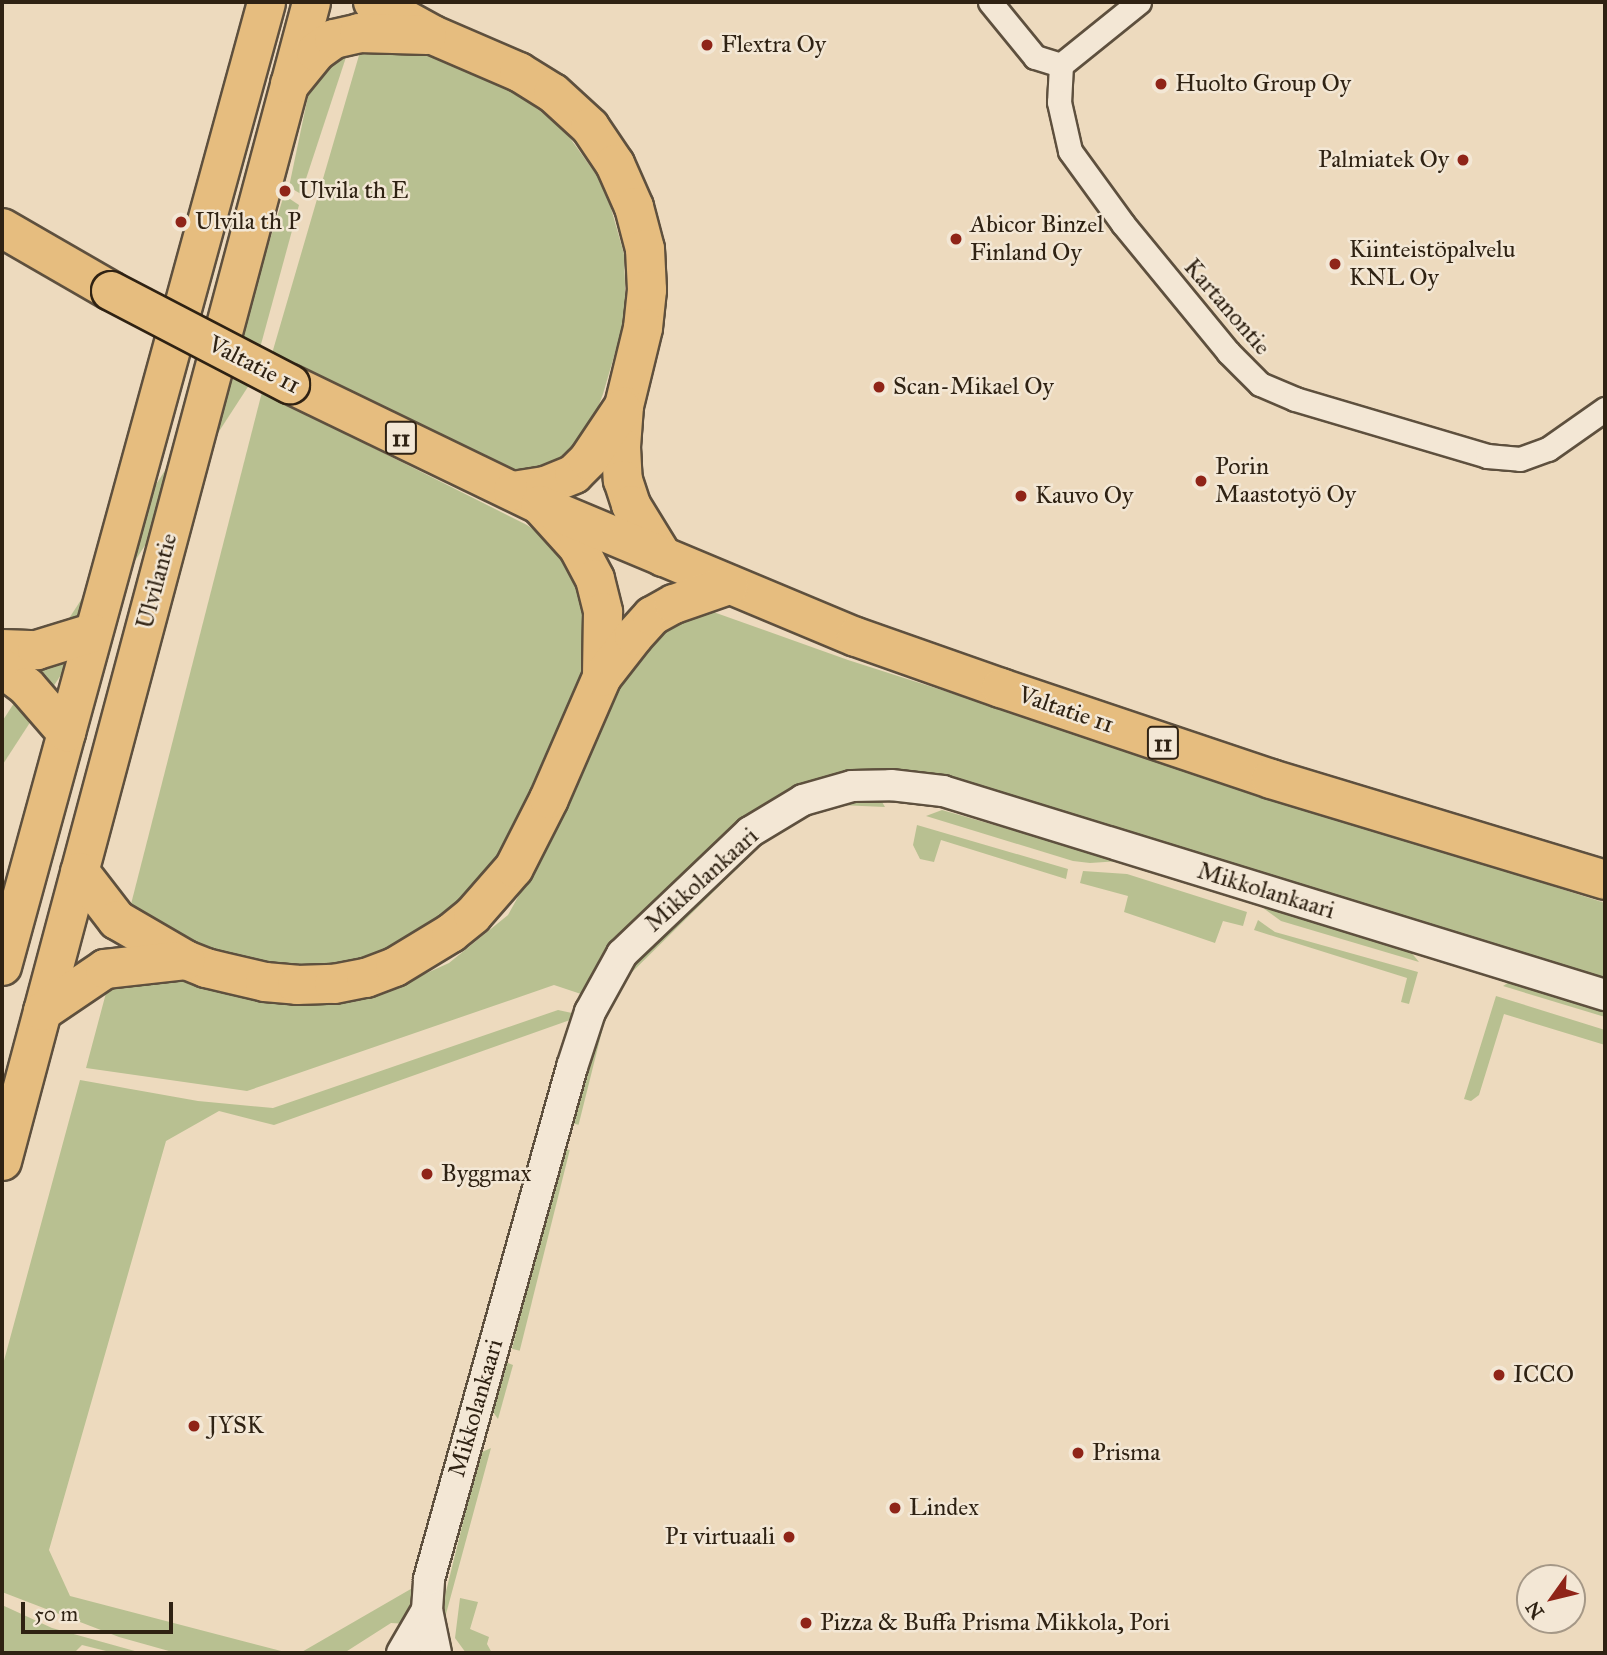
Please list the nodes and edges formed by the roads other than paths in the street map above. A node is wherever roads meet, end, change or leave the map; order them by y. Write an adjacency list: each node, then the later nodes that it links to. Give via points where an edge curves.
1 (266, 2): 15 (main road, Ulvilantie)
2 (311, 2): 8 (main road, Ulvilantie)
3 (373, 2): 6 (highway)
4 (990, 2): 7 (street, via 1035,57)
5 (1139, 2): 7 (street)
6 (433, 35): 8 (highway, via 359,33 334,39 316,52); 10 (highway, via 519,72 553,93 590,127 615,164 634,207 645,249 647,290)
7 (1061, 65): 11 (street, Kartanontie, via 1059,102 1070,151 1122,225 1260,384 1295,399 1487,456 1520,459 1548,449)
8 (290, 85): 20 (main road, Ulvilantie)
9 (2, 228): 12 (highway, Valtatie 11 / 11, bridge, via 290,384)
10 (624, 406): 12 (highway, via 574,474); 13 (highway, via 623,480 631,505)
11 (1605, 409)
12 (526, 498): 13 (highway, Valtatie 11 / 11); 18 (highway, via 578,547 595,579 603,612)
13 (663, 556): 14 (highway, Valtatie 11 / 11)
14 (729, 585): 18 (highway, via 652,616); 21 (highway, Valtatie 11 / 11, via 856,637 1245,771)
15 (92, 633): 16 (highway, via 37,650); 19 (main road, Ulvilantie)
16 (2, 649)
17 (2, 668): 19 (highway, via 27,687)
18 (602, 677): 22 (highway, via 514,868 473,915 430,948 366,978 334,984 265,982)
19 (66, 732): 23 (main road, Ulvilantie)
20 (80, 872): 22 (highway, via 117,920); 25 (main road, Ulvilantie)
21 (1605, 880)
22 (186, 960): 25 (highway, via 105,969)
23 (2, 966)
24 (1605, 996): 27 (street, Mikkolankaari, via 943,791 852,786 803,800 750,832 622,954 590,1012 429,1579)
25 (43, 1011): 26 (main road, Ulvilantie)
26 (2, 1161)
27 (427, 1610): 28 (street, Mikkolankaari); 29 (street, Mikkolankaari)
28 (402, 1653)
29 (436, 1653)

